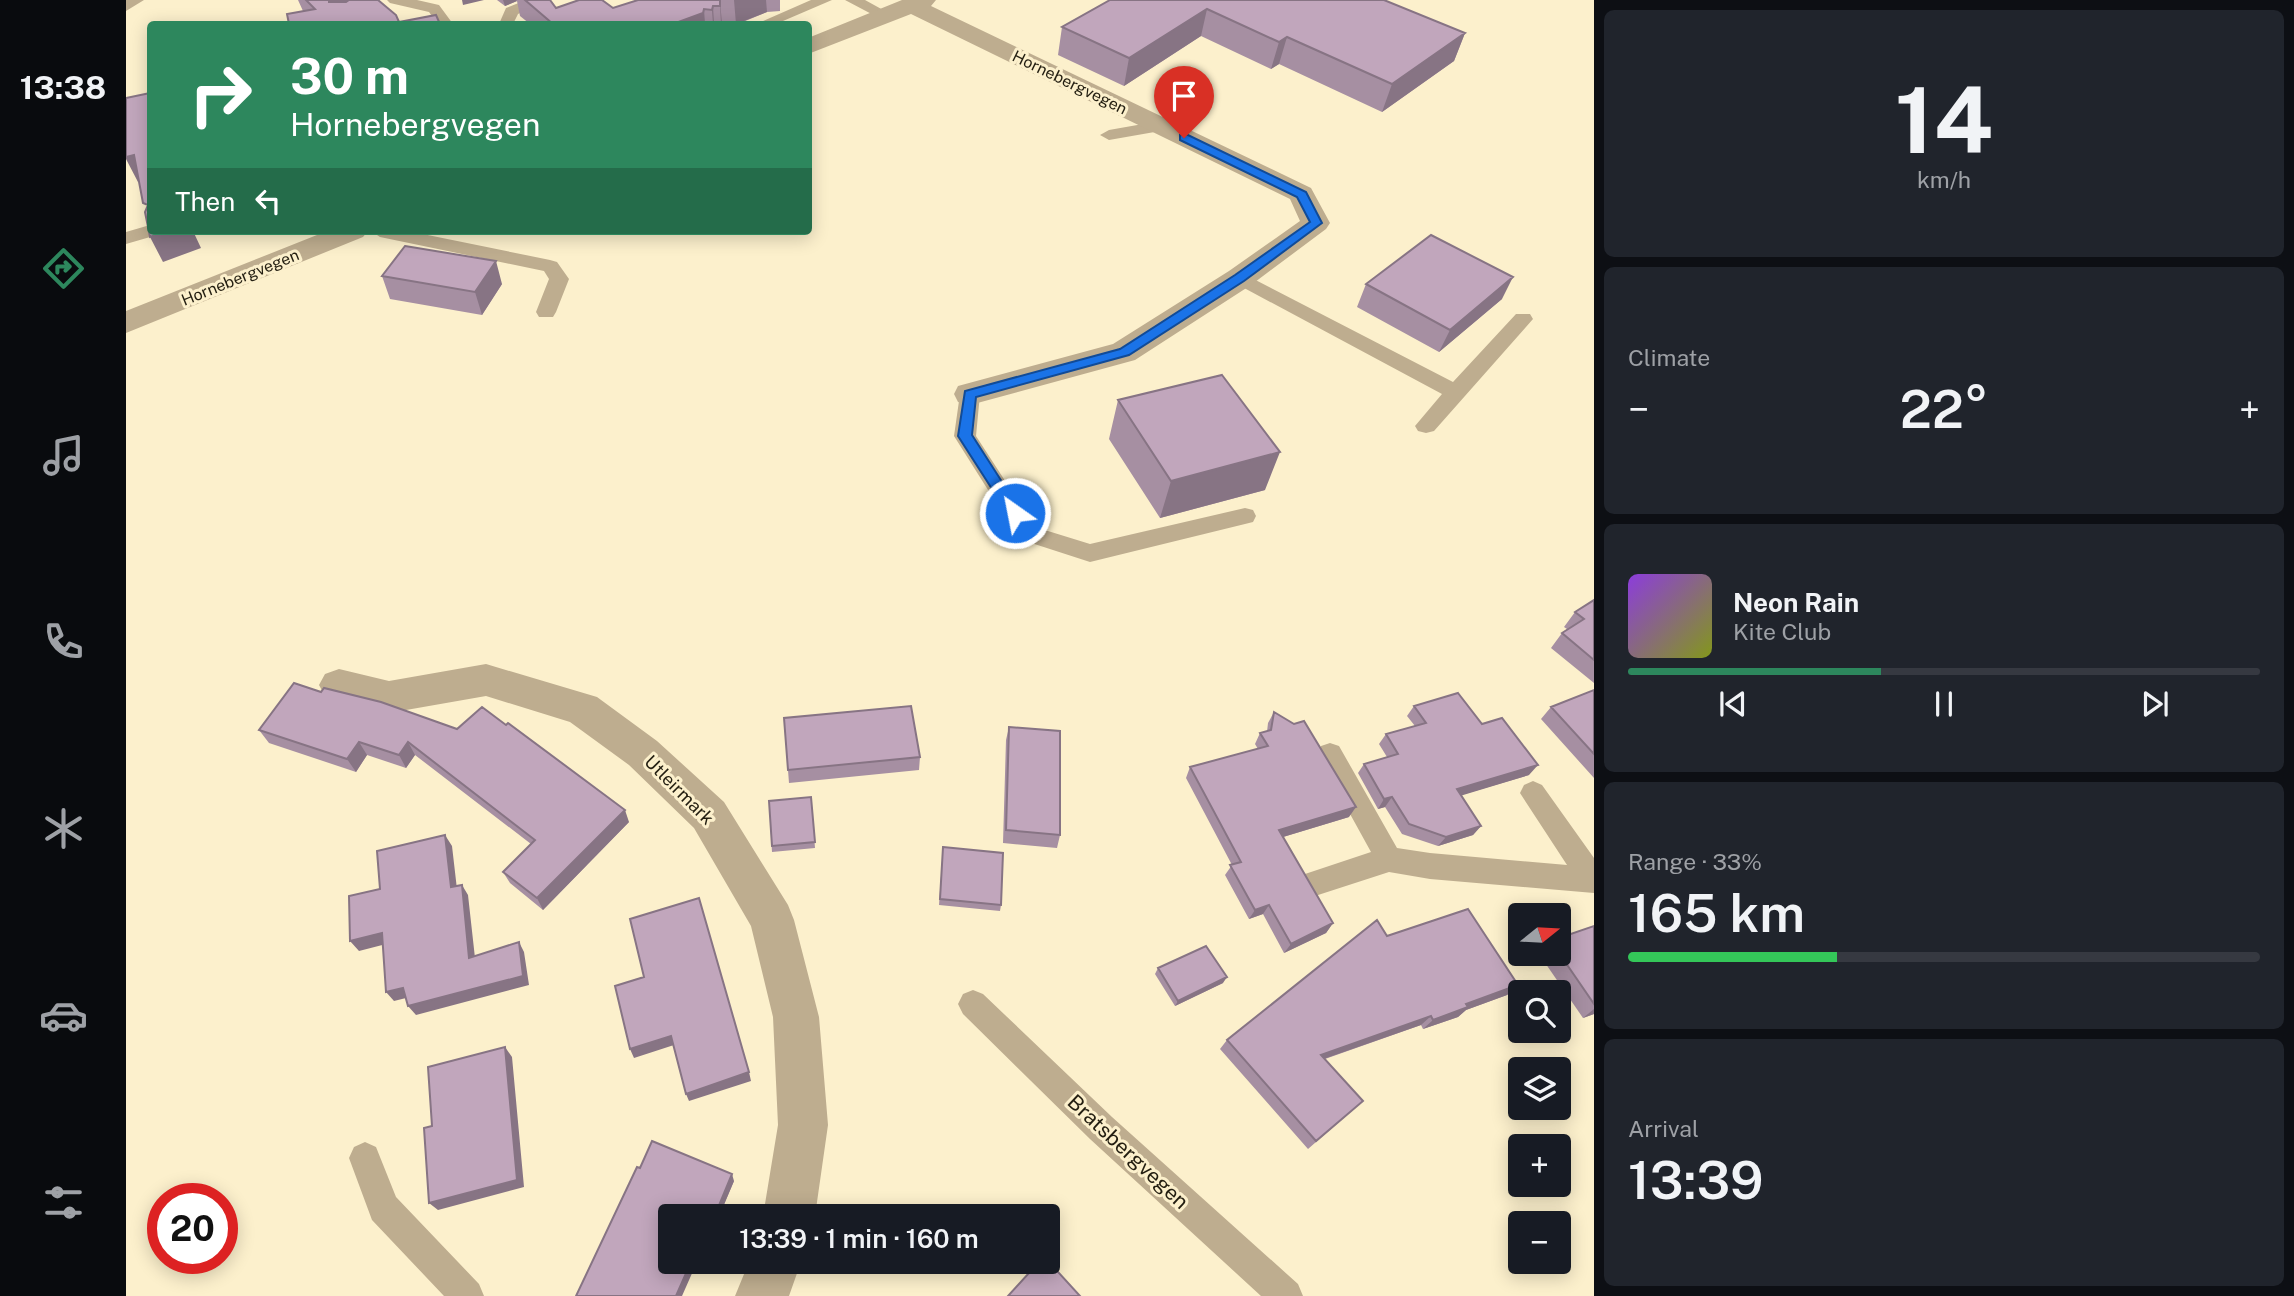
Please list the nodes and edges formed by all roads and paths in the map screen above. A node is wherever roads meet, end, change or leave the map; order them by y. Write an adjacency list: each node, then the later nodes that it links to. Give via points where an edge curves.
1 (136, 0): 6 (lane)
2 (395, 0): 8 (lane, via 434,8)
3 (540, 0): 9 (lane, via 511,11)
4 (824, 0): 10 (lane)
5 (853, 0): 7 (lane)
6 (126, 6)
7 (907, 7): 11 (street); 12 (street, Hornebergvegen)
8 (442, 21)
9 (507, 21)
10 (772, 21)
11 (812, 45)
12 (1160, 126): 13 (lane); 18 (street, Hornebergvegen, via 1301,194 1316,223)
13 (1109, 135)
14 (147, 231): 17 (lane)
15 (343, 235): 21 (street, Hornebergvegen)
16 (399, 235): 19 (lane, via 550,266 559,279)
17 (126, 238)
18 (1240, 278): 22 (lane); 23 (street, Hornebergvegen, via 1124,352)
19 (545, 313)
20 (1523, 319): 22 (lane)
21 (126, 323)
22 (1455, 391): 24 (lane)
23 (970, 394): 25 (lane, via 965,436 1027,533 1090,553)
24 (1426, 426)
25 (1245, 516)
26 (339, 685): 34 (street, Utleirmark, via 389,697 486,680 583,709 643,753 709,815 772,920 796,1017 803,1125)
27 (1330, 754): 29 (lane)
28 (1533, 793): 30 (lane)
29 (1389, 859): 30 (lane); 31 (lane)
30 (1593, 880)
31 (1315, 883)
32 (973, 1004): 38 (lane, Bratsbergvegen)
33 (365, 1158): 36 (lane, via 384,1209)
34 (791, 1204)
35 (770, 1274): 37 (street)
36 (467, 1296)
37 (762, 1296)
38 (1286, 1296)

